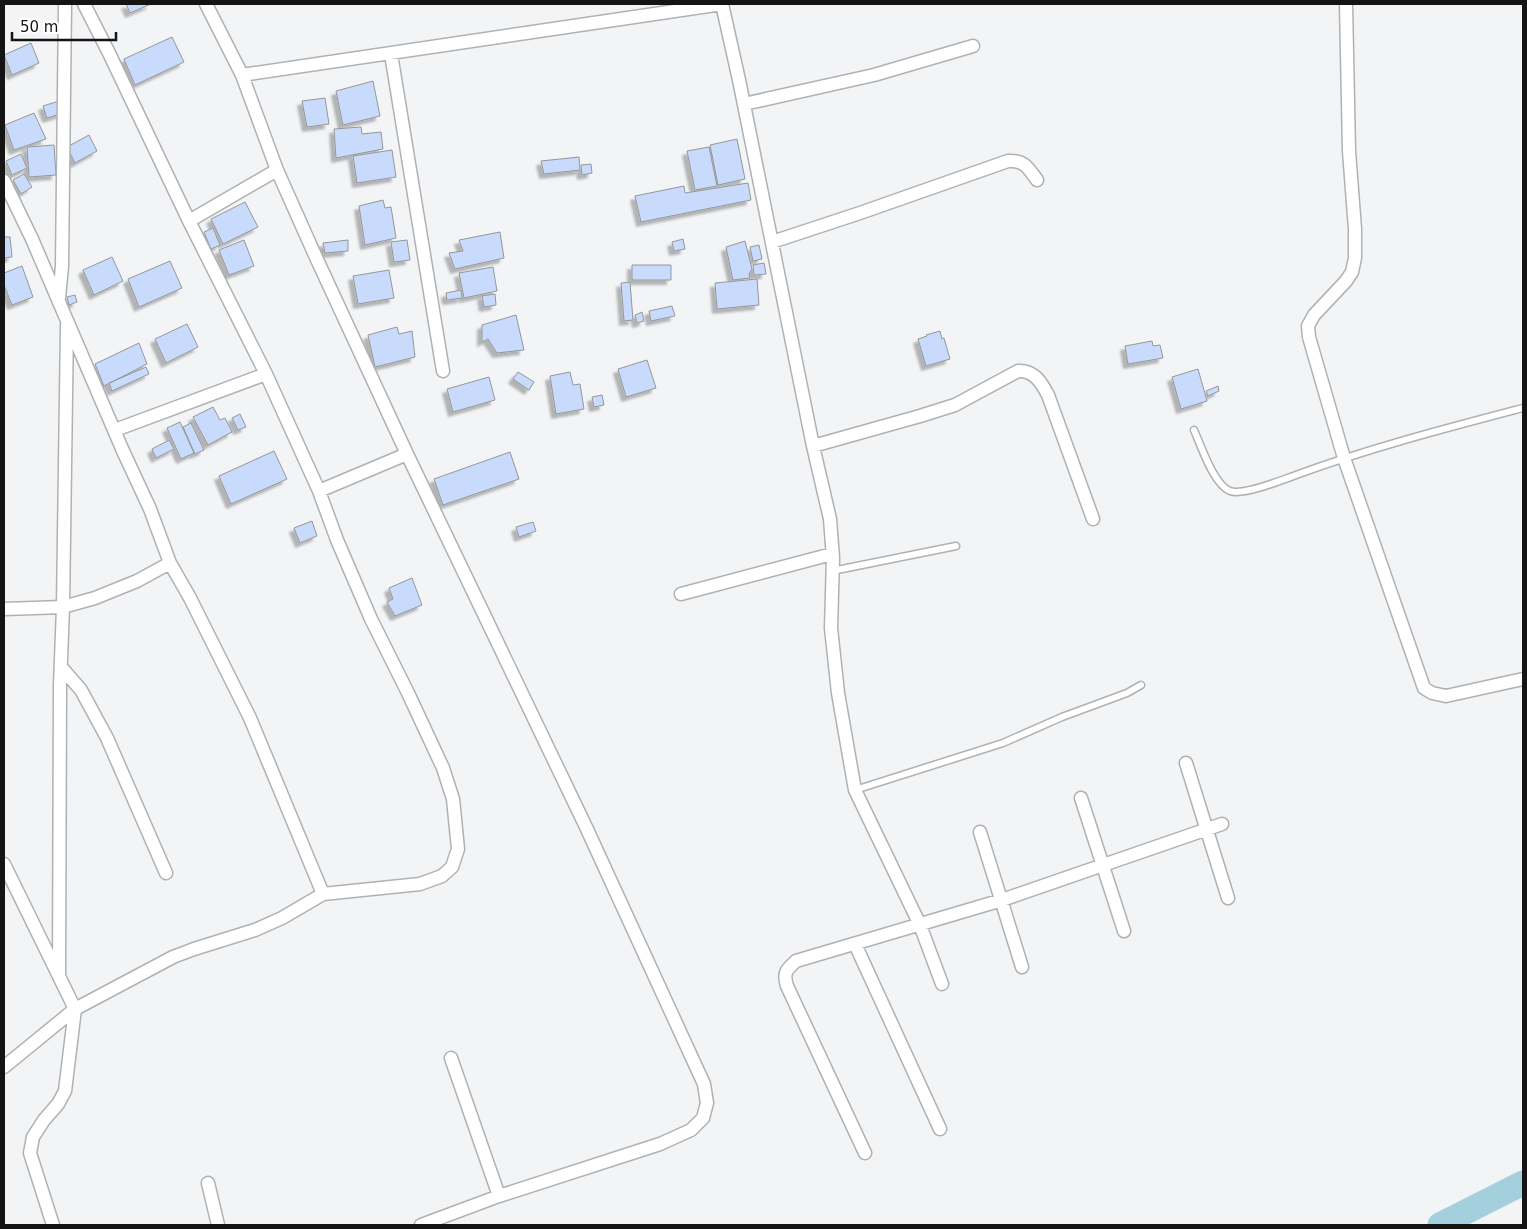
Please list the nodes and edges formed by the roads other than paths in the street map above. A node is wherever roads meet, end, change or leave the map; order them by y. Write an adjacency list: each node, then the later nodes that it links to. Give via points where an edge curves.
1 (65, 4): 15 (street)
2 (84, 4): 13 (street)
3 (206, 4): 8 (street)
4 (722, 4): 7 (street); 9 (street)
5 (1346, 4): 24 (street, via 1355,258 1346,281 1314,315 1308,326)
6 (974, 46): 9 (street, via 874,75)
7 (391, 54): 8 (street); 17 (street)
8 (242, 75): 10 (street)
9 (744, 104): 14 (street)
10 (277, 170): 13 (street); 23 (street)
11 (1037, 180): 14 (street, via 1026,165 1017,160 1008,161)
12 (4, 181): 15 (street)
13 (189, 221): 18 (street)
14 (772, 242): 22 (street)
15 (59, 300): 16 (street)
16 (67, 320): 20 (street); 32 (street)
17 (443, 371)
18 (266, 374): 20 (street); 25 (street)
19 (1523, 408): 24 (lane)
20 (115, 430): 29 (street, via 150,508)
21 (1194, 430): 24 (lane, via 1216,478 1231,492 1270,485)
22 (813, 446): 26 (street, via 955,405 1018,370 1025,370 1040,382 1048,395); 28 (street, via 830,519)
23 (407, 454): 25 (street); 61 (street, via 590,836 704,1084 707,1103 703,1118 691,1130 676,1137)
24 (1344, 458): 35 (street, via 1424,688 1446,696)
25 (319, 491): 46 (street, via 336,540 367,610 443,768 453,798 458,849 452,867 442,876 420,884)
26 (1093, 519)
27 (956, 546): 30 (lane)
28 (832, 554): 30 (street); 31 (street)
29 (170, 563): 32 (street, via 137,581); 46 (street, via 250,718)
30 (832, 571): 38 (street, via 831,628 838,693)
31 (681, 594)
32 (63, 607): 33 (street); 34 (street)
33 (4, 609)
34 (61, 667): 45 (street, via 81,690 107,738); 53 (street)
35 (1523, 679)
36 (1141, 685): 38 (lane, via 1003,743)
37 (1186, 764): 41 (street)
38 (855, 790): 49 (street)
39 (1081, 798): 44 (street)
40 (1222, 824): 41 (street)
41 (1207, 830): 44 (street); 47 (street)
42 (980, 832): 48 (street)
43 (4, 864): 53 (street)
44 (1104, 866): 48 (street); 50 (street)
45 (166, 873)
46 (323, 894): 55 (street, via 255,930 173,957)
47 (1228, 898)
48 (1002, 900): 49 (street); 52 (street)
49 (920, 925): 51 (street); 54 (street)
50 (1124, 931)
51 (855, 944): 58 (street); 59 (street, via 796,961 784,976)
52 (1022, 968)
53 (59, 977): 55 (street)
54 (942, 984)
55 (75, 1010): 57 (street); 62 (street, via 65,1091 33,1137 30,1153)
56 (451, 1058): 61 (street)
57 (4, 1067)
58 (940, 1129)
59 (865, 1153)
60 (208, 1183): 63 (street)
61 (499, 1196): 64 (street)
62 (53, 1225)
63 (218, 1225)
64 (421, 1225)

